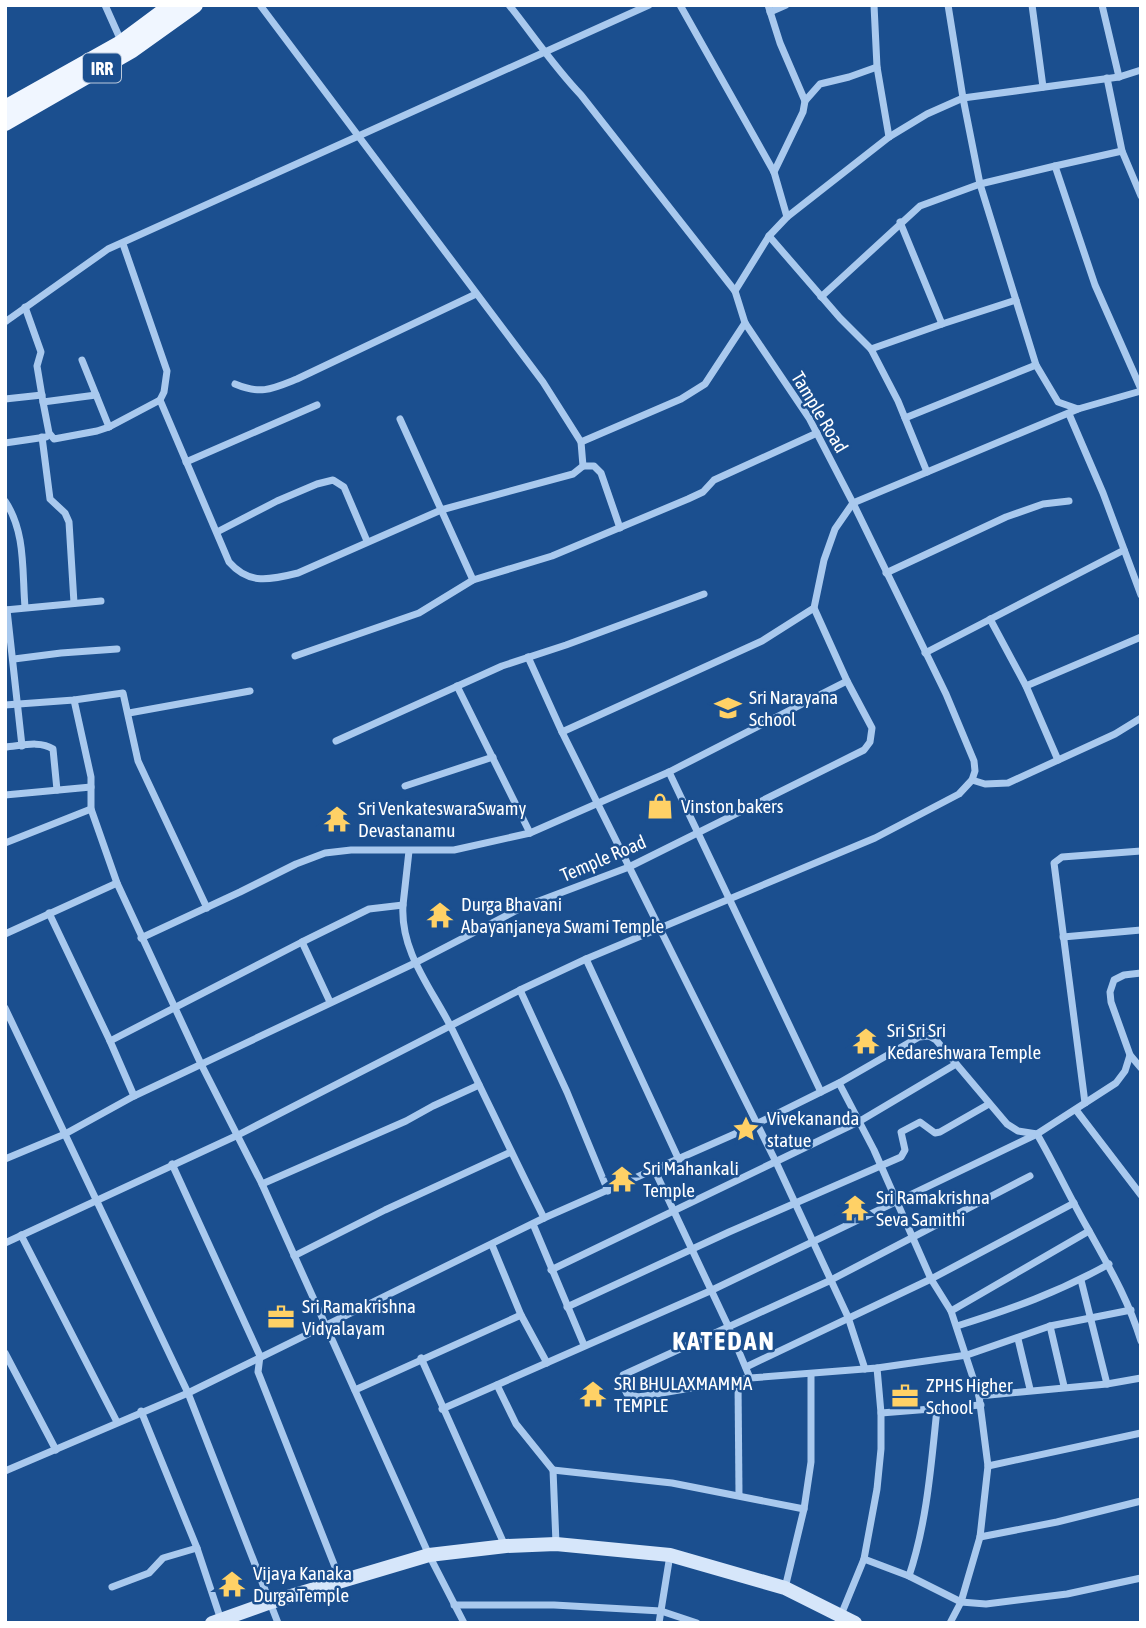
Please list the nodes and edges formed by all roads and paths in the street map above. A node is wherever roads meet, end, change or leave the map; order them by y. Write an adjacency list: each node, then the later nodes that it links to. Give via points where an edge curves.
1 (104, 5): 14 (street)
2 (172, 5): 14 (main road, IRR)
3 (195, 5): 14 (main road, IRR)
4 (260, 5): 25 (street)
5 (509, 5): 15 (street, Tample Road)
6 (649, 5): 15 (street)
7 (680, 5): 29 (street)
8 (786, 5): 13 (street)
9 (874, 5): 16 (street)
10 (948, 5): 21 (street)
11 (1032, 5): 20 (street)
12 (1102, 5): 18 (street)
13 (769, 8): 22 (street)
14 (126, 46): 23 (main road, IRR); 24 (main road, IRR)
15 (547, 53): 25 (street); 36 (street, Tample Road)
16 (877, 67): 22 (street, via 820,84); 26 (street)
17 (1141, 70): 18 (street)
18 (1119, 77): 19 (street)
19 (1107, 78): 20 (street); 27 (street)
20 (1043, 87): 21 (street)
21 (963, 98): 26 (street); 30 (street)
22 (805, 101): 29 (street)
23 (5, 108)
24 (5, 124)
25 (359, 137): 35 (street); 37 (street)
26 (889, 137): 32 (street)
27 (1122, 151): 28 (street); 31 (street)
28 (1055, 166): 30 (street); 48 (street, via 1095,285)
29 (774, 172): 32 (street)
30 (980, 184): 33 (street, via 920,206); 39 (street)
31 (1141, 196)
32 (787, 217): 34 (street)
33 (900, 222): 38 (street); 43 (street)
34 (769, 236): 36 (street); 38 (street)
35 (123, 244): 40 (street, via 108,249); 52 (street, via 165,362)
36 (735, 290): 42 (street, Tample Road)
37 (476, 294): 47 (street, via 267,391); 62 (street, via 543,382)
38 (821, 297): 44 (street)
39 (1016, 300): 43 (street); 46 (street)
40 (25, 307): 41 (street); 51 (street, via 41,352 37,366)
41 (5, 322)
42 (745, 323): 59 (street, Tample Road); 62 (street, via 705,384)
43 (942, 324): 44 (street)
44 (871, 349): 56 (street)
45 (82, 360): 49 (street)
46 (1036, 365): 54 (street, via 1058,402); 56 (street)
47 (235, 384)
48 (1141, 390): 54 (street)
49 (96, 396): 51 (street); 58 (street)
50 (5, 399): 51 (street)
51 (42, 399): 61 (street)
52 (160, 400): 58 (street); 64 (street)
53 (317, 405): 64 (street)
54 (1078, 409): 55 (street)
55 (1069, 415): 66 (street); 74 (street)
56 (905, 418): 66 (street)
57 (400, 419): 70 (street)
58 (109, 427): 61 (street, via 63,439)
59 (817, 433): 69 (street, Tample Road); 71 (street, via 714,480 703,492)
60 (42, 437): 61 (street); 63 (street); 80 (street, via 51,499 69,522)
61 (51, 437)
62 (581, 442): 65 (street)
63 (5, 443)
64 (186, 462): 72 (street)
65 (583, 466): 70 (street, via 573,474); 71 (street, via 594,466 601,473)
66 (927, 472): 69 (street)
67 (5, 501): 81 (street, via 19,527)
68 (1069, 502): 75 (street, via 1043,504 1006,517)
69 (853, 503): 75 (street, Tample Road); 82 (street, via 835,529)
70 (441, 510): 73 (street); 76 (street)
71 (620, 528): 76 (street, via 552,556)
72 (217, 532): 73 (street, via 229,562 254,580 298,573); 73 (street, via 277,501 333,480 344,487)
73 (367, 541)
74 (1124, 550): 78 (street); 84 (street)
75 (886, 573): 87 (street, Tample Road)
76 (473, 580): 88 (street, via 419,613)
77 (704, 594): 89 (street)
78 (1141, 595)
79 (101, 601): 80 (street)
80 (74, 603): 81 (street)
81 (25, 607): 83 (street)
82 (814, 608): 91 (street, Temple Road); 100 (street, via 762,641)
83 (6, 610): 90 (street)
84 (990, 620): 87 (street); 93 (street)
85 (1141, 636): 93 (street)
86 (117, 649): 90 (street)
87 (925, 653): 107 (street, Tample Road, via 974,761)
88 (295, 656)
89 (528, 657): 92 (street); 100 (street)
90 (14, 659): 96 (street)
91 (847, 681): 106 (street); 114 (street, Temple Road, via 872,728 864,750)
92 (457, 686): 101 (street); 104 (street)
93 (1026, 686): 105 (street)
94 (250, 691): 98 (street)
95 (74, 701): 96 (street); 98 (street, via 123,693); 109 (street)
96 (17, 704): 97 (street); 102 (street)
97 (5, 705)
98 (129, 713): 123 (street, via 138,761)
99 (1141, 718): 105 (street)
100 (562, 732): 112 (street)
101 (336, 741)
102 (22, 746): 103 (street); 110 (street, via 53,748)
103 (5, 747)
104 (492, 757): 108 (street); 115 (street)
105 (1058, 760): 107 (street, via 1008,783)
106 (669, 772): 112 (street); 114 (street)
107 (972, 780): 121 (street, via 959,794 875,838)
108 (405, 786)
109 (91, 787): 110 (street); 113 (street)
110 (57, 790): 111 (street)
111 (5, 795)
112 (598, 805): 115 (street); 119 (street)
113 (91, 809): 116 (street); 120 (street)
114 (698, 832): 119 (street, Temple Road); 121 (street)
115 (530, 834): 117 (street, via 454,850)
116 (5, 843)
117 (409, 851): 122 (street); 123 (street, via 325,853)
118 (1141, 851): 129 (street, via 1057,860 1054,868)
119 (629, 867): 125 (street); 132 (street, Temple Road, via 523,907)
120 (117, 883): 124 (street); 128 (street)
121 (731, 900): 125 (street); 146 (street)
122 (403, 905): 130 (street, via 369,909); 132 (street, via 402,925)
123 (207, 908): 128 (street)
124 (49, 913): 127 (street); 139 (street)
125 (660, 929): 131 (street); 152 (street)
126 (1141, 930): 129 (street)
127 (5, 934)
128 (141, 937): 136 (street)
129 (1063, 937): 148 (street)
130 (302, 942): 135 (street); 136 (street)
131 (586, 959): 134 (street); 158 (street)
132 (415, 963): 135 (street, Temple Road); 138 (street)
133 (1141, 973): 140 (street, via 1114,980 1110,992)
134 (520, 990): 138 (street); 165 (street)
135 (330, 1002): 141 (street, Temple Road)
136 (174, 1007): 139 (street); 141 (street)
137 (5, 1008): 154 (street)
138 (450, 1026): 145 (street); 155 (street)
139 (110, 1041): 147 (street)
140 (1130, 1055): 143 (street); 148 (street, via 1116,1083)
141 (201, 1064): 147 (street, Temple Road); 155 (street)
142 (956, 1064): 144 (street, via 936,1040 919,1037); 149 (street); 151 (street)
143 (1141, 1068)
144 (839, 1083): 146 (street); 151 (street)
145 (478, 1085): 156 (street); 164 (street)
146 (821, 1092): 152 (street)
147 (134, 1096): 154 (street, Temple Road)
148 (1085, 1103): 150 (street)
149 (989, 1104): 153 (street, via 1018,1131); 161 (street, via 940,1132 934,1133 920,1122 905,1128 901,1138 904,1154)
150 (1076, 1110): 153 (street); 166 (street)
151 (860, 1121): 159 (street); 161 (street)
152 (755, 1125): 158 (street); 159 (street)
153 (1037, 1133): 167 (street); 169 (street)
154 (65, 1134): 157 (street, Temple Road); 168 (street)
155 (238, 1135): 160 (street); 164 (street)
156 (511, 1152): 172 (street); 181 (street)
157 (5, 1159)
158 (679, 1160): 162 (street)
159 (776, 1162): 170 (street); 171 (street)
160 (172, 1164): 168 (street); 203 (street)
161 (881, 1166): 167 (street); 170 (street)
162 (654, 1169): 165 (street); 171 (street)
163 (1030, 1176): 176 (street)
164 (262, 1184): 181 (street)
165 (608, 1191): 172 (street)
166 (1141, 1195)
167 (898, 1200): 176 (street); 177 (street)
168 (98, 1201): 175 (street); 218 (street)
169 (1074, 1203): 174 (street); 184 (street)
170 (795, 1204): 177 (street); 180 (street)
171 (674, 1211): 180 (street); 183 (street)
172 (544, 1219): 173 (street)
173 (533, 1224): 179 (street); 183 (street)
174 (1089, 1231): 182 (street); 190 (street)
175 (21, 1235): 178 (street); 225 (street)
176 (911, 1237): 184 (street); 186 (street)
177 (811, 1241): 186 (street); 187 (street)
178 (5, 1243)
179 (492, 1245): 191 (street); 196 (street)
180 (692, 1250): 187 (street); 188 (street)
181 (294, 1256): 196 (street)
182 (1109, 1264): 185 (street); 189 (street)
183 (551, 1269): 188 (street)
184 (931, 1279): 190 (street); 192 (street)
185 (1081, 1280): 193 (street); 194 (street, via 1028,1304)
186 (829, 1281): 192 (street); 197 (street)
187 (710, 1291): 197 (street); 200 (street)
188 (568, 1307): 200 (street)
189 (1132, 1310): 193 (street); 199 (street)
190 (951, 1311): 194 (street)
191 (521, 1315): 204 (street); 205 (street)
192 (848, 1317): 206 (street); 208 (street)
193 (1089, 1318): 195 (street); 213 (street)
194 (957, 1326): 202 (street)
195 (1050, 1326): 198 (street); 215 (street)
196 (326, 1327): 203 (street); 216 (street)
197 (729, 1328): 206 (street); 212 (street, via 623,1375 621,1381 627,1394 638,1397)
198 (1018, 1339): 202 (street); 217 (street)
199 (1141, 1341)
200 (584, 1345): 205 (street)
201 (5, 1353): 227 (street)
202 (967, 1355): 207 (street); 219 (street)
203 (260, 1356): 218 (street); 243 (street, via 258,1372)
204 (421, 1358): 216 (street); 221 (street)
205 (547, 1363): 214 (street)
206 (746, 1367): 210 (street)
207 (877, 1368): 208 (street); 224 (street)
208 (865, 1369): 209 (street)
209 (811, 1374): 210 (street); 233 (street, via 811,1462)
210 (750, 1378): 212 (street)
211 (1141, 1378): 213 (street)
212 (738, 1381): 231 (street)
213 (1107, 1384): 215 (street)
214 (497, 1385): 221 (street); 229 (street, via 516,1424)
215 (1064, 1386): 217 (street)
216 (355, 1390): 238 (street)
217 (1030, 1390): 219 (street)
218 (188, 1393): 223 (street); 246 (street)
219 (979, 1396): 220 (street)
220 (981, 1405): 222 (street); 228 (street)
221 (442, 1409): 236 (street)
222 (937, 1409): 224 (street); 241 (street, via 926,1513)
223 (141, 1412): 225 (street); 237 (street)
224 (881, 1413): 240 (street, via 877,1489)
225 (117, 1422): 227 (street)
226 (1141, 1433): 228 (street)
227 (56, 1450): 230 (street)
228 (988, 1466): 234 (street)
229 (553, 1470): 231 (street); 235 (street)
230 (5, 1471)
231 (739, 1495): 233 (street)
232 (1141, 1502): 234 (street)
233 (804, 1509): 245 (street)
234 (980, 1536): 247 (street)
235 (556, 1544): 236 (street); 239 (street)
236 (506, 1546): 238 (street)
237 (197, 1548): 244 (street, via 163,1558 149,1573); 251 (street)
238 (429, 1555): 243 (street); 248 (street)
239 (670, 1555): 245 (street); 249 (street)
240 (864, 1559): 241 (street); 250 (street)
241 (909, 1576): 247 (street)
242 (1141, 1578): 247 (street, via 1012,1602)
243 (341, 1582): 246 (street)
244 (112, 1587)
245 (785, 1588): 250 (street)
246 (271, 1602): 251 (street); 252 (street)
247 (961, 1602): 257 (street)
248 (454, 1605): 249 (street); 253 (street)
249 (661, 1611): 254 (street); 255 (street)
250 (840, 1619): 256 (street)
251 (219, 1622)
252 (278, 1623)
253 (464, 1623)
254 (659, 1623)
255 (697, 1623)
256 (855, 1623)
257 (950, 1623)

